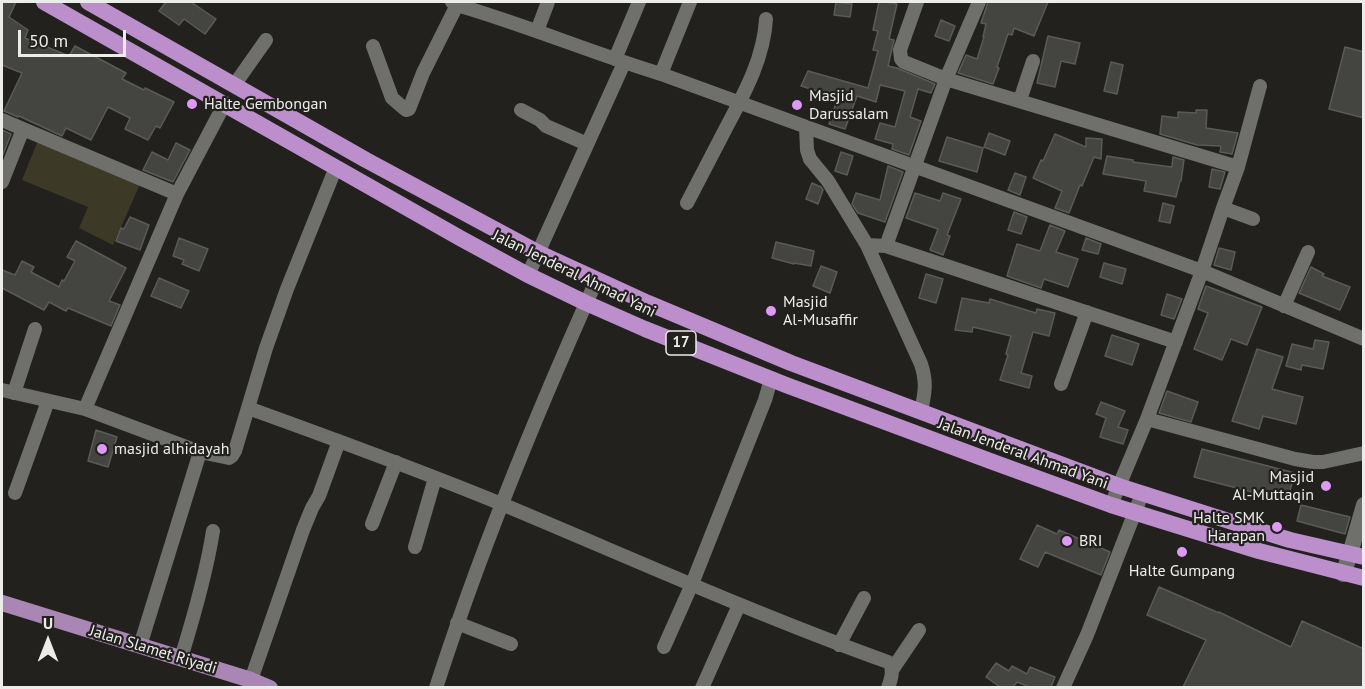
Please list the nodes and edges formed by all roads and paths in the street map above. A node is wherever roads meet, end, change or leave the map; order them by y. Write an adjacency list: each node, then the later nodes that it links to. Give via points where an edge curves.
1 (44, 2): 20 (highway, Jalan Jenderal Ahmad Yani / 17)
2 (88, 2): 17 (highway, Jalan Jenderal Ahmad Yani / 17)
3 (548, 2): 10 (street)
4 (639, 2): 13 (street)
5 (690, 2): 15 (street)
6 (917, 2): 16 (street, via 900,50 901,59)
7 (979, 2): 16 (street)
8 (462, 4): 10 (street); 12 (street, via 423,73 409,109 405,110 392,98)
9 (766, 19): 21 (street, via 763,45)
10 (537, 30): 13 (street)
11 (266, 40): 17 (street)
12 (373, 46)
13 (620, 61): 15 (street); 26 (street)
14 (1033, 61): 19 (street)
15 (661, 74): 21 (street)
16 (946, 79): 19 (street); 27 (street)
17 (235, 84): 38 (highway, Jalan Jenderal Ahmad Yani / 17)
18 (1260, 86): 29 (street)
19 (1020, 100): 29 (street)
20 (225, 103): 28 (highway, Jalan Jenderal Ahmad Yani / 17); 31 (street)
21 (739, 103): 24 (street); 32 (street)
22 (521, 110): 26 (street)
23 (2, 120): 25 (street)
24 (806, 127): 27 (street); 35 (street, via 810,159)
25 (23, 129): 30 (street); 31 (street)
26 (587, 144): 38 (street)
27 (915, 165): 36 (street); 39 (street)
28 (336, 167): 40 (highway, Jalan Jenderal Ahmad Yani / 17); 52 (street, via 280,309)
29 (1238, 167): 33 (street)
30 (2, 182)
31 (177, 194): 53 (street)
32 (687, 203)
33 (1223, 208): 34 (street); 39 (street)
34 (1252, 219)
35 (867, 245): 36 (street); 54 (street, via 924,375 926,389)
36 (886, 246): 44 (street)
37 (1308, 252): 43 (street)
38 (539, 253): 40 (street); 41 (highway, Jalan Jenderal Ahmad Yani / 17)
39 (1202, 271): 43 (street); 47 (street)
40 (528, 275): 42 (highway, Jalan Jenderal Ahmad Yani / 17)
41 (597, 279): 42 (street); 54 (highway, Jalan Jenderal Ahmad Yani / 17, via 751,347)
42 (586, 303): 48 (highway, Jalan Jenderal Ahmad Yani / 17); 64 (street)
43 (1284, 306): 46 (street)
44 (1087, 312): 47 (street); 49 (street)
45 (35, 329): 50 (street)
46 (1364, 339)
47 (1176, 342): 55 (street)
48 (771, 379): 65 (highway, Jalan Jenderal Ahmad Yani / 17); 74 (street)
49 (1061, 384)
50 (8, 392): 51 (street)
51 (48, 401): 53 (street); 62 (street)
52 (248, 408): 56 (street); 57 (street, via 232,456)
53 (85, 409): 57 (street)
54 (921, 411): 61 (highway, Jalan Jenderal Ahmad Yani / 17)
55 (1147, 419): 58 (street, via 1313,462); 61 (street)
56 (339, 441): 59 (street); 86 (street, via 303,530)
57 (200, 452): 82 (street)
58 (1364, 453)
59 (396, 462): 60 (street); 68 (street)
60 (435, 478): 64 (street); 70 (street)
61 (1119, 486): 63 (highway, Jalan Jenderal Ahmad Yani / 17); 65 (street)
62 (15, 493)
63 (1142, 494): 67 (street); 71 (highway, Jalan Jenderal Ahmad Yani / 17, via 1254,530)
64 (501, 504): 74 (street); 78 (street)
65 (1111, 504): 67 (highway, Jalan Jenderal Ahmad Yani / 17)
66 (1364, 505): 71 (street)
67 (1134, 512): 72 (highway, Jalan Jenderal Ahmad Yani / 17); 91 (street)
68 (372, 524)
69 (213, 531): 84 (street)
70 (415, 547)
71 (1357, 556): 72 (street)
72 (1343, 574): 73 (highway, Jalan Jenderal Ahmad Yani / 17)
73 (1364, 578)
74 (692, 584): 77 (street); 83 (street)
75 (864, 598): 81 (street)
76 (2, 603): 82 (main road, Jalan Slamet Riyadi)
77 (739, 605): 81 (street); 89 (street)
78 (457, 623): 80 (street); 88 (street)
79 (919, 630): 85 (street)
80 (511, 644)
81 (839, 645): 85 (street, via 888,662)
82 (140, 646): 84 (main road, Jalan Slamet Riyadi)
83 (664, 647)
84 (181, 658): 86 (main road, Jalan Slamet Riyadi)
85 (892, 670): 90 (street)
86 (251, 680): 87 (main road, Jalan Slamet Riyadi)
87 (270, 687)
88 (436, 687)
89 (702, 687)
90 (888, 687)
91 (1063, 687)

